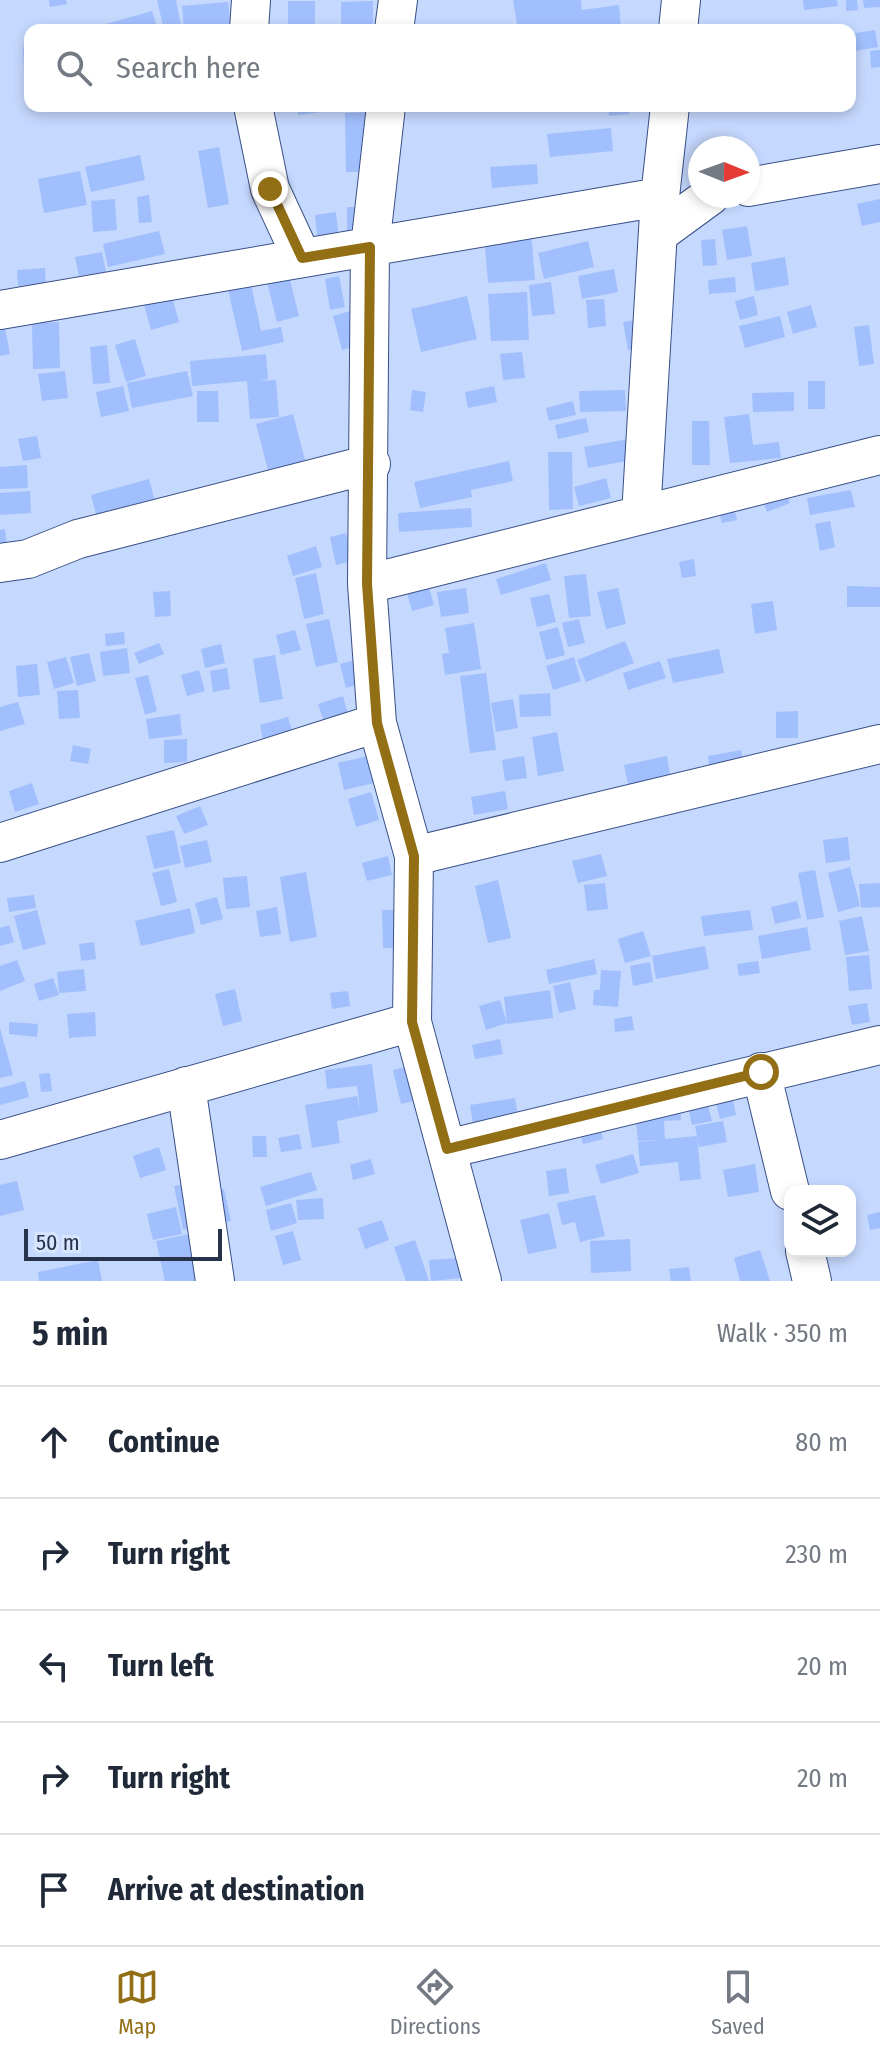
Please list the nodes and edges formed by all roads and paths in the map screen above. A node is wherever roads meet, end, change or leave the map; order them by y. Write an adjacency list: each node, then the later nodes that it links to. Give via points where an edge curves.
1 (251, 0): 4 (street)
2 (398, 0): 5 (street)
3 (681, 0): 6 (street)
4 (249, 24)
5 (395, 24)
6 (679, 24)
7 (254, 112): 16 (street, via 270,189)
8 (385, 112): 15 (street)
9 (669, 112): 14 (street)
10 (880, 164): 11 (street)
11 (760, 185)
12 (688, 190): 14 (street)
13 (688, 198): 14 (street)
14 (661, 200): 15 (street); 20 (street)
15 (370, 247): 16 (street); 19 (street)
16 (302, 258): 17 (street)
17 (0, 310)
18 (880, 455): 20 (street)
19 (369, 464): 21 (street); 22 (street)
20 (641, 515): 22 (street)
21 (0, 563)
22 (367, 584): 23 (street)
23 (377, 723): 25 (street); 26 (street)
24 (880, 744): 26 (street)
25 (0, 843)
26 (414, 856): 27 (street)
27 (412, 1022): 30 (street); 32 (street)
28 (880, 1045): 29 (street)
29 (761, 1072): 32 (street); 33 (street)
30 (186, 1086): 31 (street); 35 (street)
31 (0, 1140)
32 (447, 1149): 36 (street)
33 (789, 1185)
34 (806, 1257): 37 (street)
35 (215, 1281)
36 (482, 1281)
37 (812, 1281)

